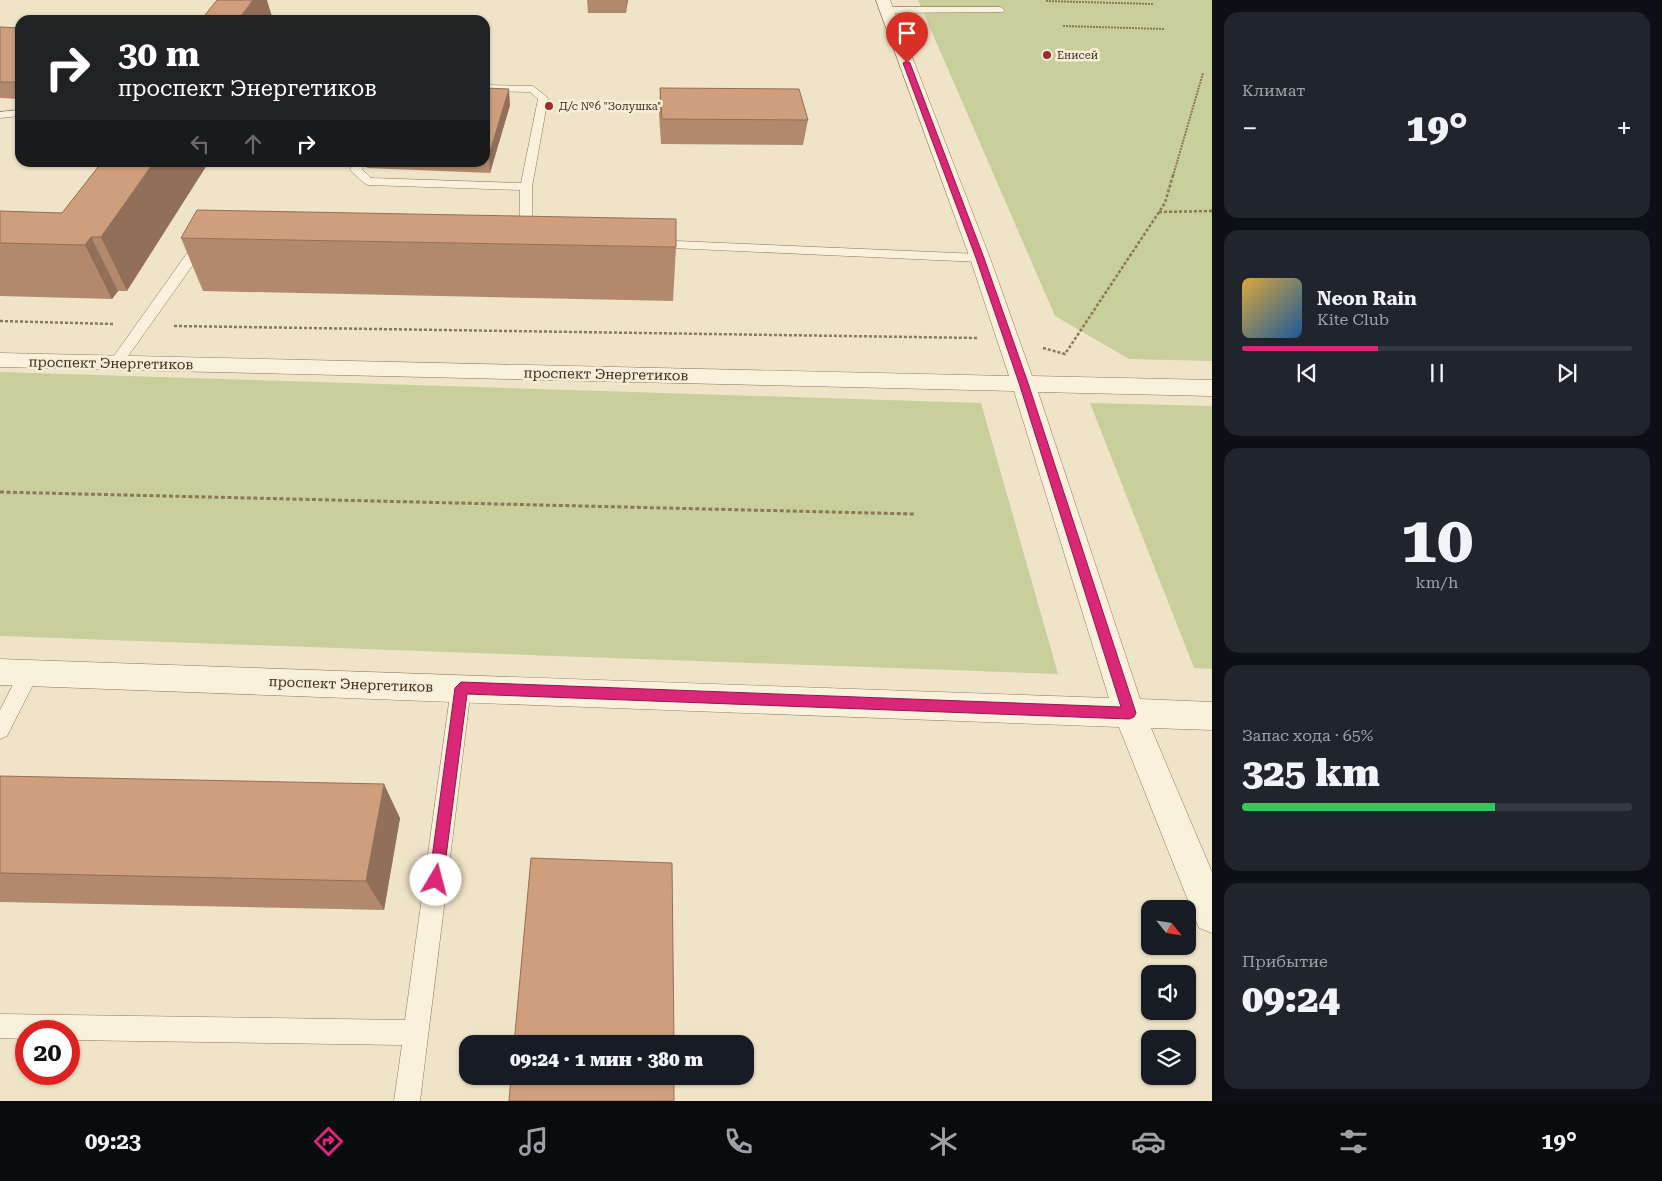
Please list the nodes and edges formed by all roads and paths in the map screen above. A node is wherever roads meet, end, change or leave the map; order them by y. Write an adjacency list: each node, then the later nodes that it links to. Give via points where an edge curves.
1 (1046, 1): 2 (path)
2 (1153, 4)
3 (884, 5): 4 (lane); 18 (street)
4 (1000, 10)
5 (1063, 26): 6 (path)
6 (1164, 29)
7 (1202, 73): 13 (path, via 1165,203)
8 (490, 88): 12 (lane, via 533,89 543,98)
9 (15, 114): 10 (lane)
10 (0, 115)
11 (357, 167): 12 (lane, via 356,170 368,181)
12 (526, 187): 15 (lane)
13 (1159, 212): 14 (path); 21 (path, via 1065,354)
14 (1212, 212)
15 (526, 239)
16 (222, 243): 20 (lane, via 195,252)
17 (644, 244): 18 (lane)
18 (980, 258): 21 (street)
19 (0, 322): 20 (path)
20 (143, 325): 21 (path); 23 (lane)
21 (1008, 339): 24 (street)
22 (0, 360): 23 (street, проспект Энергетиков)
23 (116, 363): 24 (street, проспект Энергетиков)
24 (1023, 383): 25 (street, проспект Энергетиков); 30 (street)
25 (1212, 388)
26 (0, 492): 27 (path)
27 (914, 514)
28 (15, 673): 29 (street, проспект Энергетиков); 32 (lane)
29 (461, 688): 30 (street, проспект Энергетиков); 35 (lane)
30 (1129, 713): 31 (street, проспект Энергетиков); 33 (street)
31 (1212, 716)
32 (0, 730)
33 (1212, 915)
34 (0, 1026): 35 (lane)
35 (416, 1033): 36 (lane)
36 (407, 1101)

